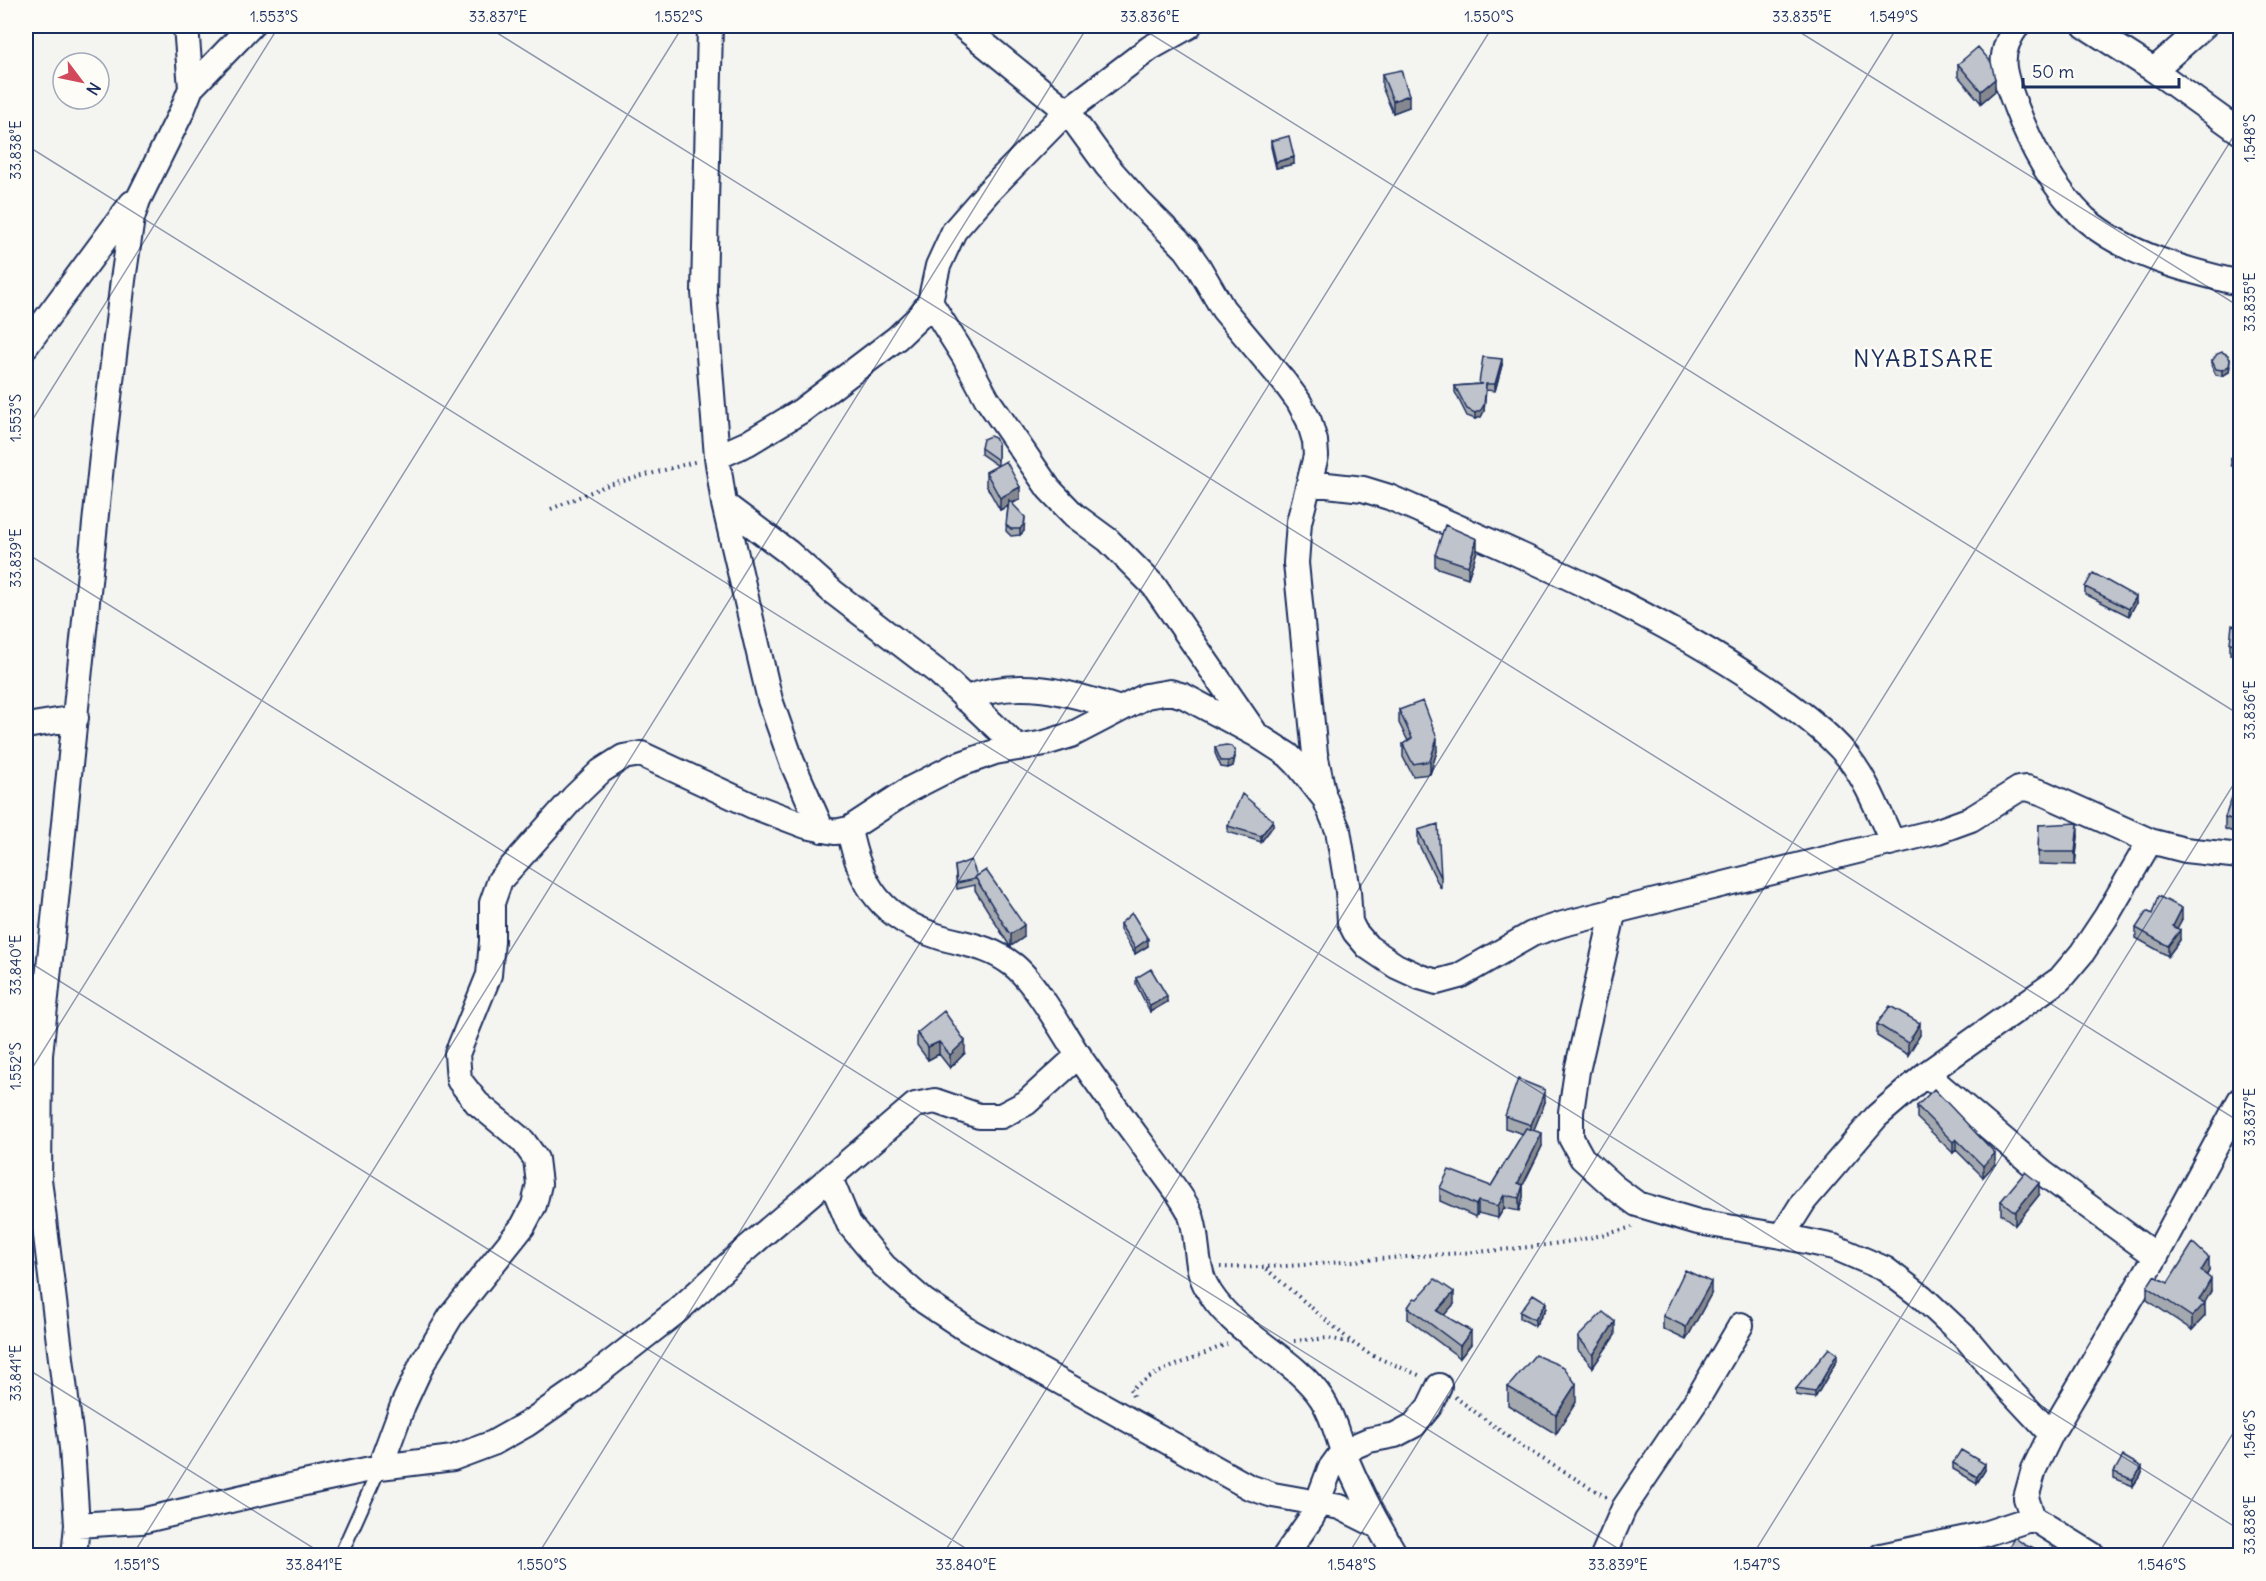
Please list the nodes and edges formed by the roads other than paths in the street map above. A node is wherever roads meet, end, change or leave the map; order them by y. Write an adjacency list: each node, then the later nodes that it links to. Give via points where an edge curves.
1 (186, 26): 10 (street)
2 (251, 26): 10 (street)
3 (710, 26): 17 (street, via 704,292)
4 (963, 26): 11 (street)
5 (1189, 26): 11 (street, via 1150,48)
6 (2017, 26): 14 (street, via 2004,50 2005,77 2025,131 2050,177 2085,218 2120,242)
7 (2085, 26): 9 (street)
8 (2204, 26): 9 (street)
9 (2154, 70): 12 (street)
10 (191, 88): 13 (street)
11 (1067, 111): 15 (street, via 954,231 938,266); 18 (street, via 1107,166 1186,249 1236,327 1299,402 1316,447)
12 (2241, 132)
13 (143, 189): 16 (street); 22 (street, via 132,218 123,280)
14 (2236, 287)
15 (930, 302): 17 (street, via 897,338 801,411); 24 (street, via 987,399 1049,489 1154,586)
16 (26, 346)
17 (717, 457): 19 (street)
18 (1308, 483): 26 (street, via 1299,522 1296,563 1315,754); 29 (street, via 1364,489 1389,497 1617,601 1733,666 1825,734 1848,758)
19 (724, 504): 20 (street, via 940,674); 28 (street, via 770,700)
20 (965, 699): 21 (street, via 993,688 1032,688 1083,696); 25 (street)
21 (1120, 709): 24 (street, via 1146,696 1170,693 1198,702); 25 (street, via 1071,735)
22 (76, 718): 23 (street); 33 (street)
23 (26, 726)
24 (1257, 735): 26 (street, via 1288,755)
25 (1018, 748): 27 (street, via 955,766 909,789)
26 (1324, 799): 32 (street, via 1341,843 1352,927 1368,947 1420,977 1437,982 1459,976 1532,934)
27 (849, 829): 28 (street); 34 (street, via 854,856 872,893 913,926 985,947 1014,964)
28 (822, 830): 44 (street, via 753,806 641,754 623,757 601,771 500,880 492,903 489,975 457,1054 459,1080 477,1103 523,1141 536,1159 539,1184 523,1226 451,1316 422,1364)
29 (1892, 841): 30 (street, via 1971,819 2012,792 2027,788); 32 (street)
30 (2150, 841): 31 (street, via 2185,850); 35 (street, via 2100,926 2060,979)
31 (2241, 856)
32 (1614, 910): 38 (street, via 1577,1071 1570,1112 1571,1138 1582,1158 1637,1204 1718,1226)
33 (33, 1054): 47 (street, via 39,1179 72,1448)
34 (1079, 1055): 37 (street, via 1026,1103 1001,1116 979,1116 934,1101 915,1105); 43 (street, via 1190,1213 1198,1266 1206,1286 1255,1340 1307,1380 1322,1399)
35 (1926, 1074): 38 (street, via 1877,1116 1839,1158); 39 (street, via 2043,1173)
36 (2241, 1100): 39 (street)
37 (830, 1178): 44 (street, via 676,1312 527,1424 493,1443 453,1458); 45 (street, via 849,1224 884,1266 924,1301 969,1331 1249,1487)
38 (1782, 1236): 42 (street, via 1834,1247 1885,1269 1967,1339)
39 (2156, 1256): 42 (street)
40 (1742, 1325): 53 (street, via 1624,1508)
41 (1439, 1386): 43 (street, via 1414,1425)
42 (2051, 1434): 46 (street, via 2034,1469 2026,1498)
43 (1343, 1451): 45 (street, via 1330,1469); 48 (street)
44 (380, 1467): 47 (street, via 141,1521); 50 (lane)
45 (1318, 1503): 48 (street, via 1340,1507); 51 (street)
46 (2033, 1518): 54 (street); 55 (street)
47 (77, 1525): 49 (street)
48 (1378, 1526): 52 (street)
49 (74, 1556)
50 (340, 1556)
51 (1285, 1556)
52 (1396, 1556)
53 (1603, 1556)
54 (1881, 1556)
55 (2094, 1556)

